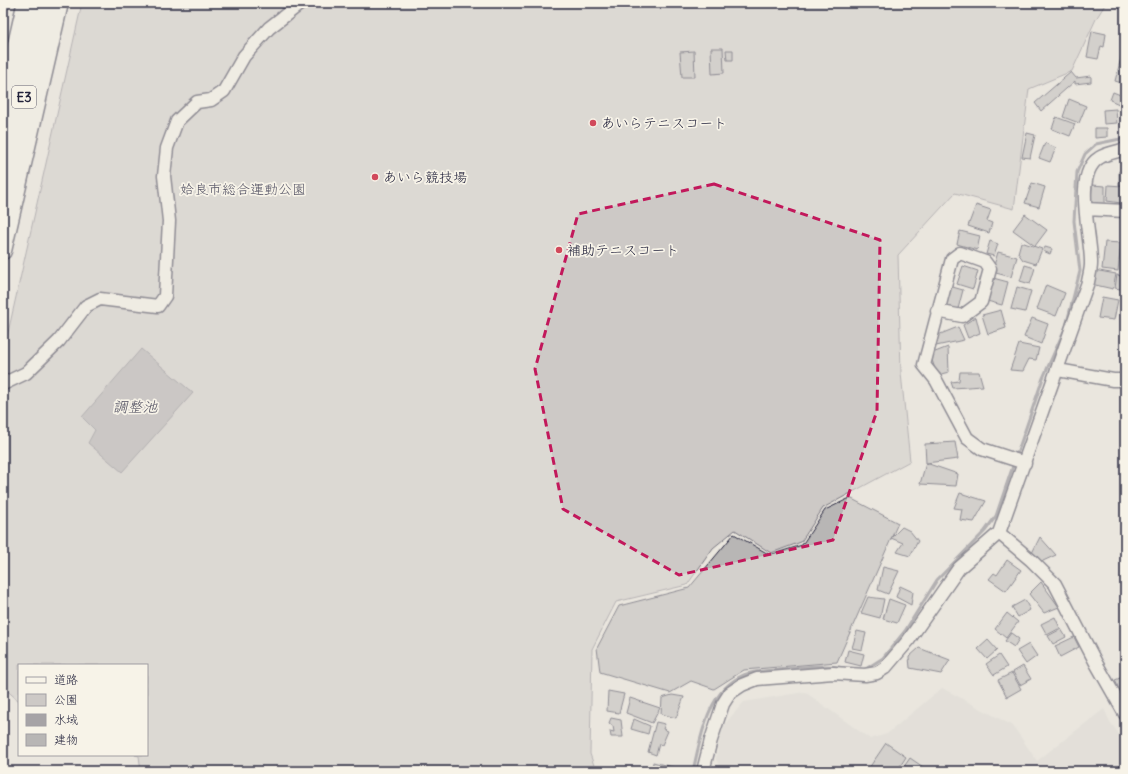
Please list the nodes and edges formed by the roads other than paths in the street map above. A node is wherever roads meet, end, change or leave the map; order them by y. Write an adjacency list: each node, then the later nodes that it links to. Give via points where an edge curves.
1 (28, 3): 5 (highway, E3)
2 (46, 3): 7 (highway, E3)
3 (60, 3): 10 (street)
4 (301, 3): 14 (street, via 269,28 249,50 224,91 211,100 197,102 177,121 167,148 164,176 169,221 165,296 158,306 100,299 86,306 59,341 32,368)
5 (3, 113)
6 (1125, 149): 8 (street, via 1099,157 1091,165 1085,183)
7 (3, 191)
8 (1086, 209): 9 (street); 12 (street, via 1091,265 1088,282)
9 (1125, 211)
10 (3, 251)
11 (937, 311): 11 (street, via 952,259 960,252 985,262 990,269 981,302 962,316); 15 (street, via 924,365 936,380 967,438 982,449)
12 (1058, 370): 13 (street); 15 (street)
13 (1125, 380)
14 (3, 384)
15 (1025, 463): 16 (street)
16 (999, 534): 17 (street, via 1055,584); 18 (street, via 959,568 908,641 885,668 877,673 833,673 758,679 730,693 723,704)
17 (1125, 714)
18 (702, 771)

